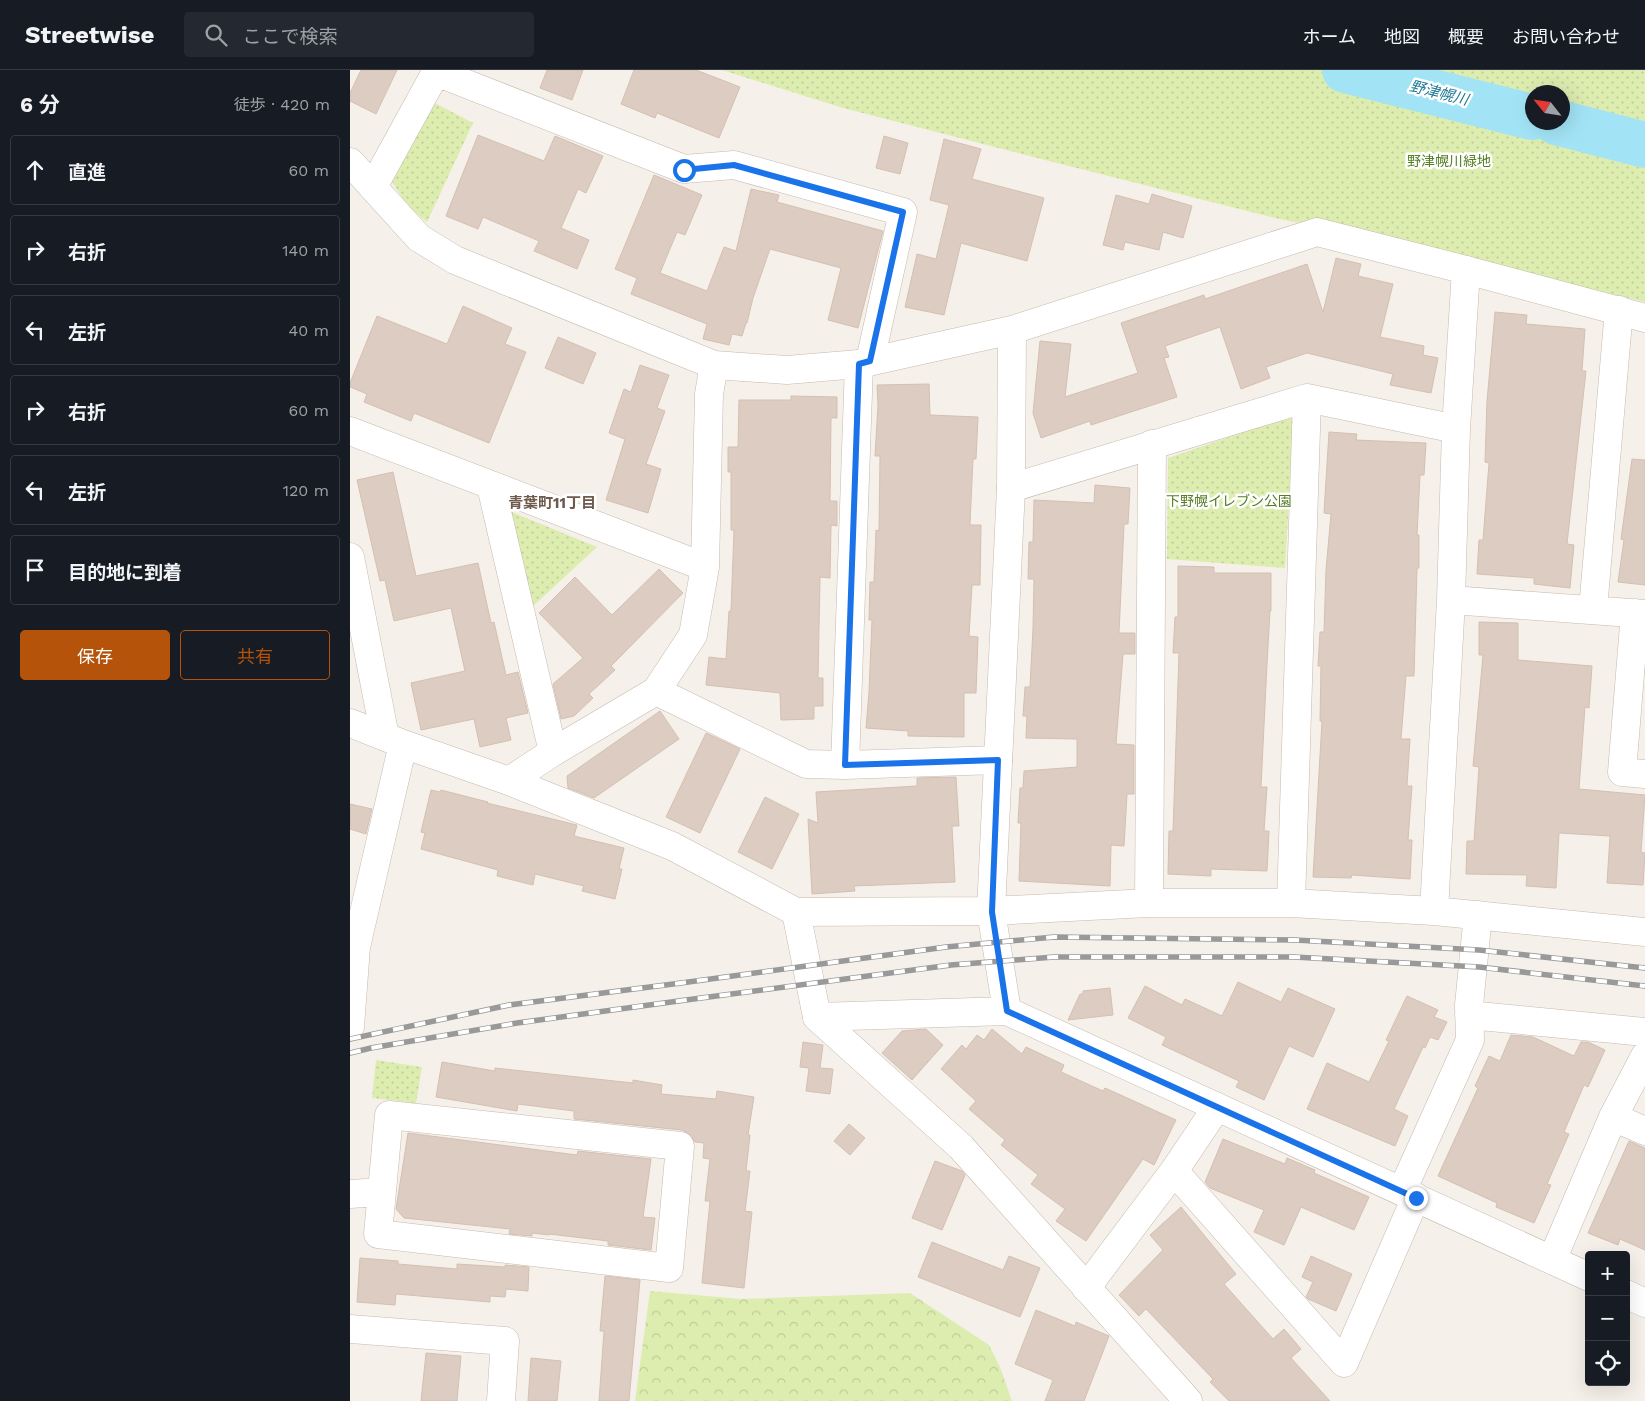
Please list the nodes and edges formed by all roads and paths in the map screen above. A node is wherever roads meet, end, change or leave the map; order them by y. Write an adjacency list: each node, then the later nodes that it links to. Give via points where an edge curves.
1 (350, 162): 2 (street)
2 (373, 187): 7 (street, via 436,72 684,170 734,165 903,212); 8 (street, via 418,238 455,260)
3 (1466, 270): 4 (street); 6 (street, via 1317,232); 10 (street)
4 (1619, 310): 5 (street); 18 (street)
5 (1645, 318)
6 (1012, 330): 7 (street); 14 (street)
7 (865, 363): 8 (street, via 787,370); 25 (street)
8 (714, 365): 16 (street, via 709,394)
9 (1307, 398): 10 (street); 12 (street); 29 (street)
10 (1456, 429): 17 (street)
11 (350, 432): 13 (street)
12 (1152, 444): 14 (street); 28 (street)
13 (491, 486): 16 (street); 23 (street)
14 (1011, 488): 24 (street)
15 (350, 557): 22 (street)
16 (705, 567): 20 (street, via 693,635)
17 (1450, 600): 18 (street); 30 (street)
18 (1593, 609): 19 (street)
19 (1640, 613): 26 (street, via 1622,772)
20 (656, 691): 23 (street); 25 (street, via 806,764)
21 (350, 723): 22 (street)
22 (394, 740): 27 (street); 38 (street, via 356,947)
23 (553, 752): 27 (street)
24 (998, 760): 25 (street); 32 (street)
25 (845, 765)
26 (1645, 774)
27 (509, 781): 31 (street, via 672,846)
28 (1149, 903): 29 (street); 32 (street)
29 (1291, 903): 30 (street)
30 (1434, 911): 33 (street)
31 (796, 912): 32 (street); 37 (street)
32 (992, 912): 35 (street)
33 (1478, 915): 34 (street); 36 (street)
34 (1645, 932)
35 (1007, 1011): 37 (street); 41 (street)
36 (1469, 1015): 39 (street); 47 (street, via 1470,1040)
37 (817, 1017): 50 (street, via 961,1147)
38 (350, 1027)
39 (1645, 1032)
40 (1645, 1056): 42 (street)
41 (1217, 1107): 44 (street); 47 (street)
42 (1613, 1117): 43 (street); 48 (street)
43 (1645, 1131)
44 (1174, 1171): 47 (street, via 1344,1363); 50 (street)
45 (382, 1192): 45 (street, via 378,1234 669,1268 680,1146 389,1114); 46 (street)
46 (350, 1194)
47 (1409, 1194): 48 (street)
48 (1552, 1260): 49 (street)
49 (1585, 1275)
50 (1086, 1288): 55 (street)
51 (1630, 1296): 52 (street)
52 (1645, 1303)
53 (350, 1329): 54 (street, via 505,1340)
54 (501, 1401)
55 (1188, 1401)

